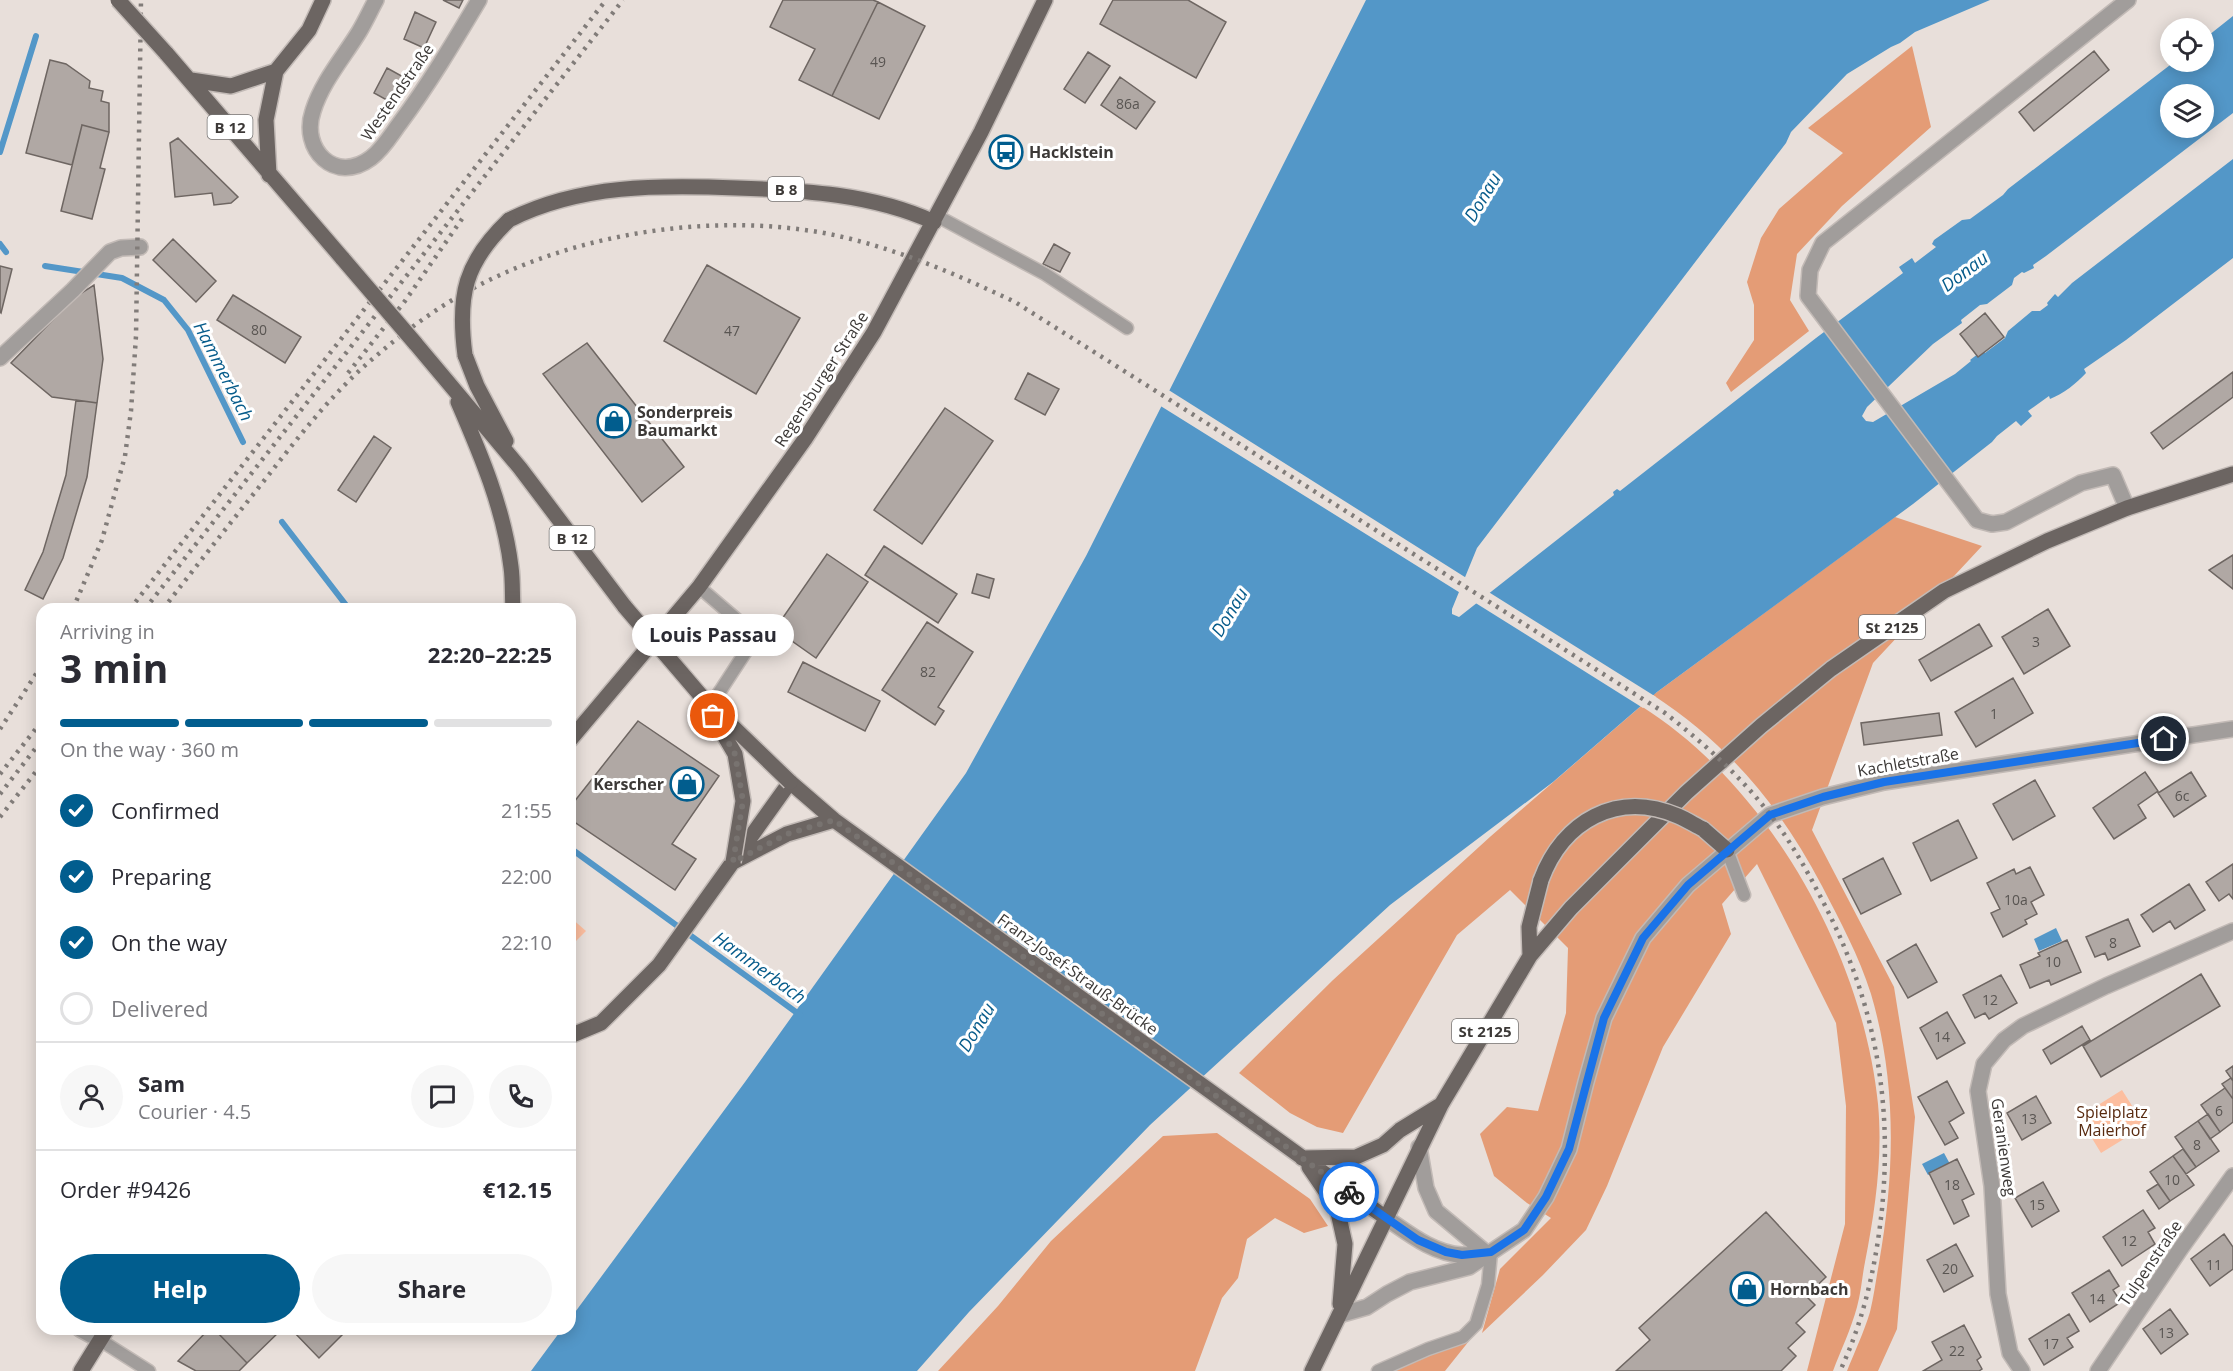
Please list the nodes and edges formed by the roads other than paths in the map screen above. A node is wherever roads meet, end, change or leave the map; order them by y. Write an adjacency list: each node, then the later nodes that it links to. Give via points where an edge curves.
1 (118, 0): 8 (main road, B 12, bridge)
2 (323, 0): 7 (main road, via 309,30)
3 (376, 0): 4 (street, Westendstraße, via 321,90 312,113 312,141 317,154 332,166 358,166 382,148 428,86)
4 (479, 0)
5 (1045, 0): 10 (main road, Regensburger Straße)
6 (2128, 0): 17 (street, via 1823,243 1810,270 1808,296 1977,520 2006,522 2081,483 2113,475)
7 (276, 71): 8 (main road, via 231,86); 9 (main road, via 266,120)
8 (191, 80): 9 (main road, B 12)
9 (269, 175): 14 (main road, B 12, bridge)
10 (936, 219): 12 (lane, via 1045,274); 15 (main road, B 8, bridge, via 875,202 805,190 633,187 549,202 509,220 478,254 467,278 461,325 465,355 477,386); 18 (main road, Regensburger Straße, via 843,381)
11 (140, 248): 13 (street, via 110,252)
12 (1126, 328)
13 (0, 358)
14 (450, 383): 15 (main road, B 12); 19 (main road, via 480,452 503,528)
15 (520, 468): 20 (main road, B 12, bridge, via 625,607)
16 (2233, 474): 17 (main road, St 2125)
17 (2127, 508): 30 (main road, St 2125, via 2046,541 1944,591 1831,669 1686,794 1571,909)
18 (699, 587): 21 (lane, via 756,636); 23 (main road, Regensburger Straße)
19 (513, 603)
20 (702, 697): 24 (main road, B 12, bridge); 27 (main road, bridge, via 735,754 743,801)
21 (698, 725)
22 (2233, 729): 26 (street, Kachletstraße, via 1884,782 1770,815)
23 (576, 733)
24 (790, 782): 25 (main road, B 12); 27 (main road)
25 (834, 820): 27 (main road, via 787,834); 34 (main road, Franz-Josef-Strauß-Brücke)
26 (1727, 850): 28 (lane); 30 (main road, bridge, via 1703,829 1677,815 1634,807 1594,815 1570,832 1549,860 1529,927); 37 (street, Kachletstraße, via 1688,885 1643,938 1604,1018 1569,1149 1546,1197 1524,1230)
27 (733, 862): 31 (main road, via 659,965 601,1023)
28 (1744, 895)
29 (2233, 931): 44 (street, Geranienweg, via 2022,1026 1984,1064 1978,1091 1992,1186 1998,1294 2010,1353)
30 (1530, 956): 32 (main road, St 2125)
31 (576, 1033)
32 (1440, 1105): 33 (main road, St 2125); 34 (main road, via 1383,1145 1356,1157)
33 (1419, 1148): 36 (main road, St 2125); 37 (street, via 1426,1188 1436,1211)
34 (1302, 1158): 36 (main road, Franz-Josef-Strauß-Brücke); 38 (main road, via 1337,1208 1345,1245)
35 (2233, 1176): 45 (street, Tulpenstraße)
36 (1386, 1218): 37 (street, via 1418,1240 1446,1252); 38 (main road, St 2125)
37 (1488, 1252): 38 (street, Kachletstraße, via 1469,1267 1410,1282 1367,1307); 43 (lane, via 1488,1285 1476,1324 1463,1337)
38 (1339, 1315): 42 (main road, St 2125)
39 (104, 1335): 40 (main road); 41 (lane)
40 (81, 1371)
41 (150, 1371)
42 (1312, 1371)
43 (1378, 1371)
44 (2022, 1371)
45 (2098, 1371)

